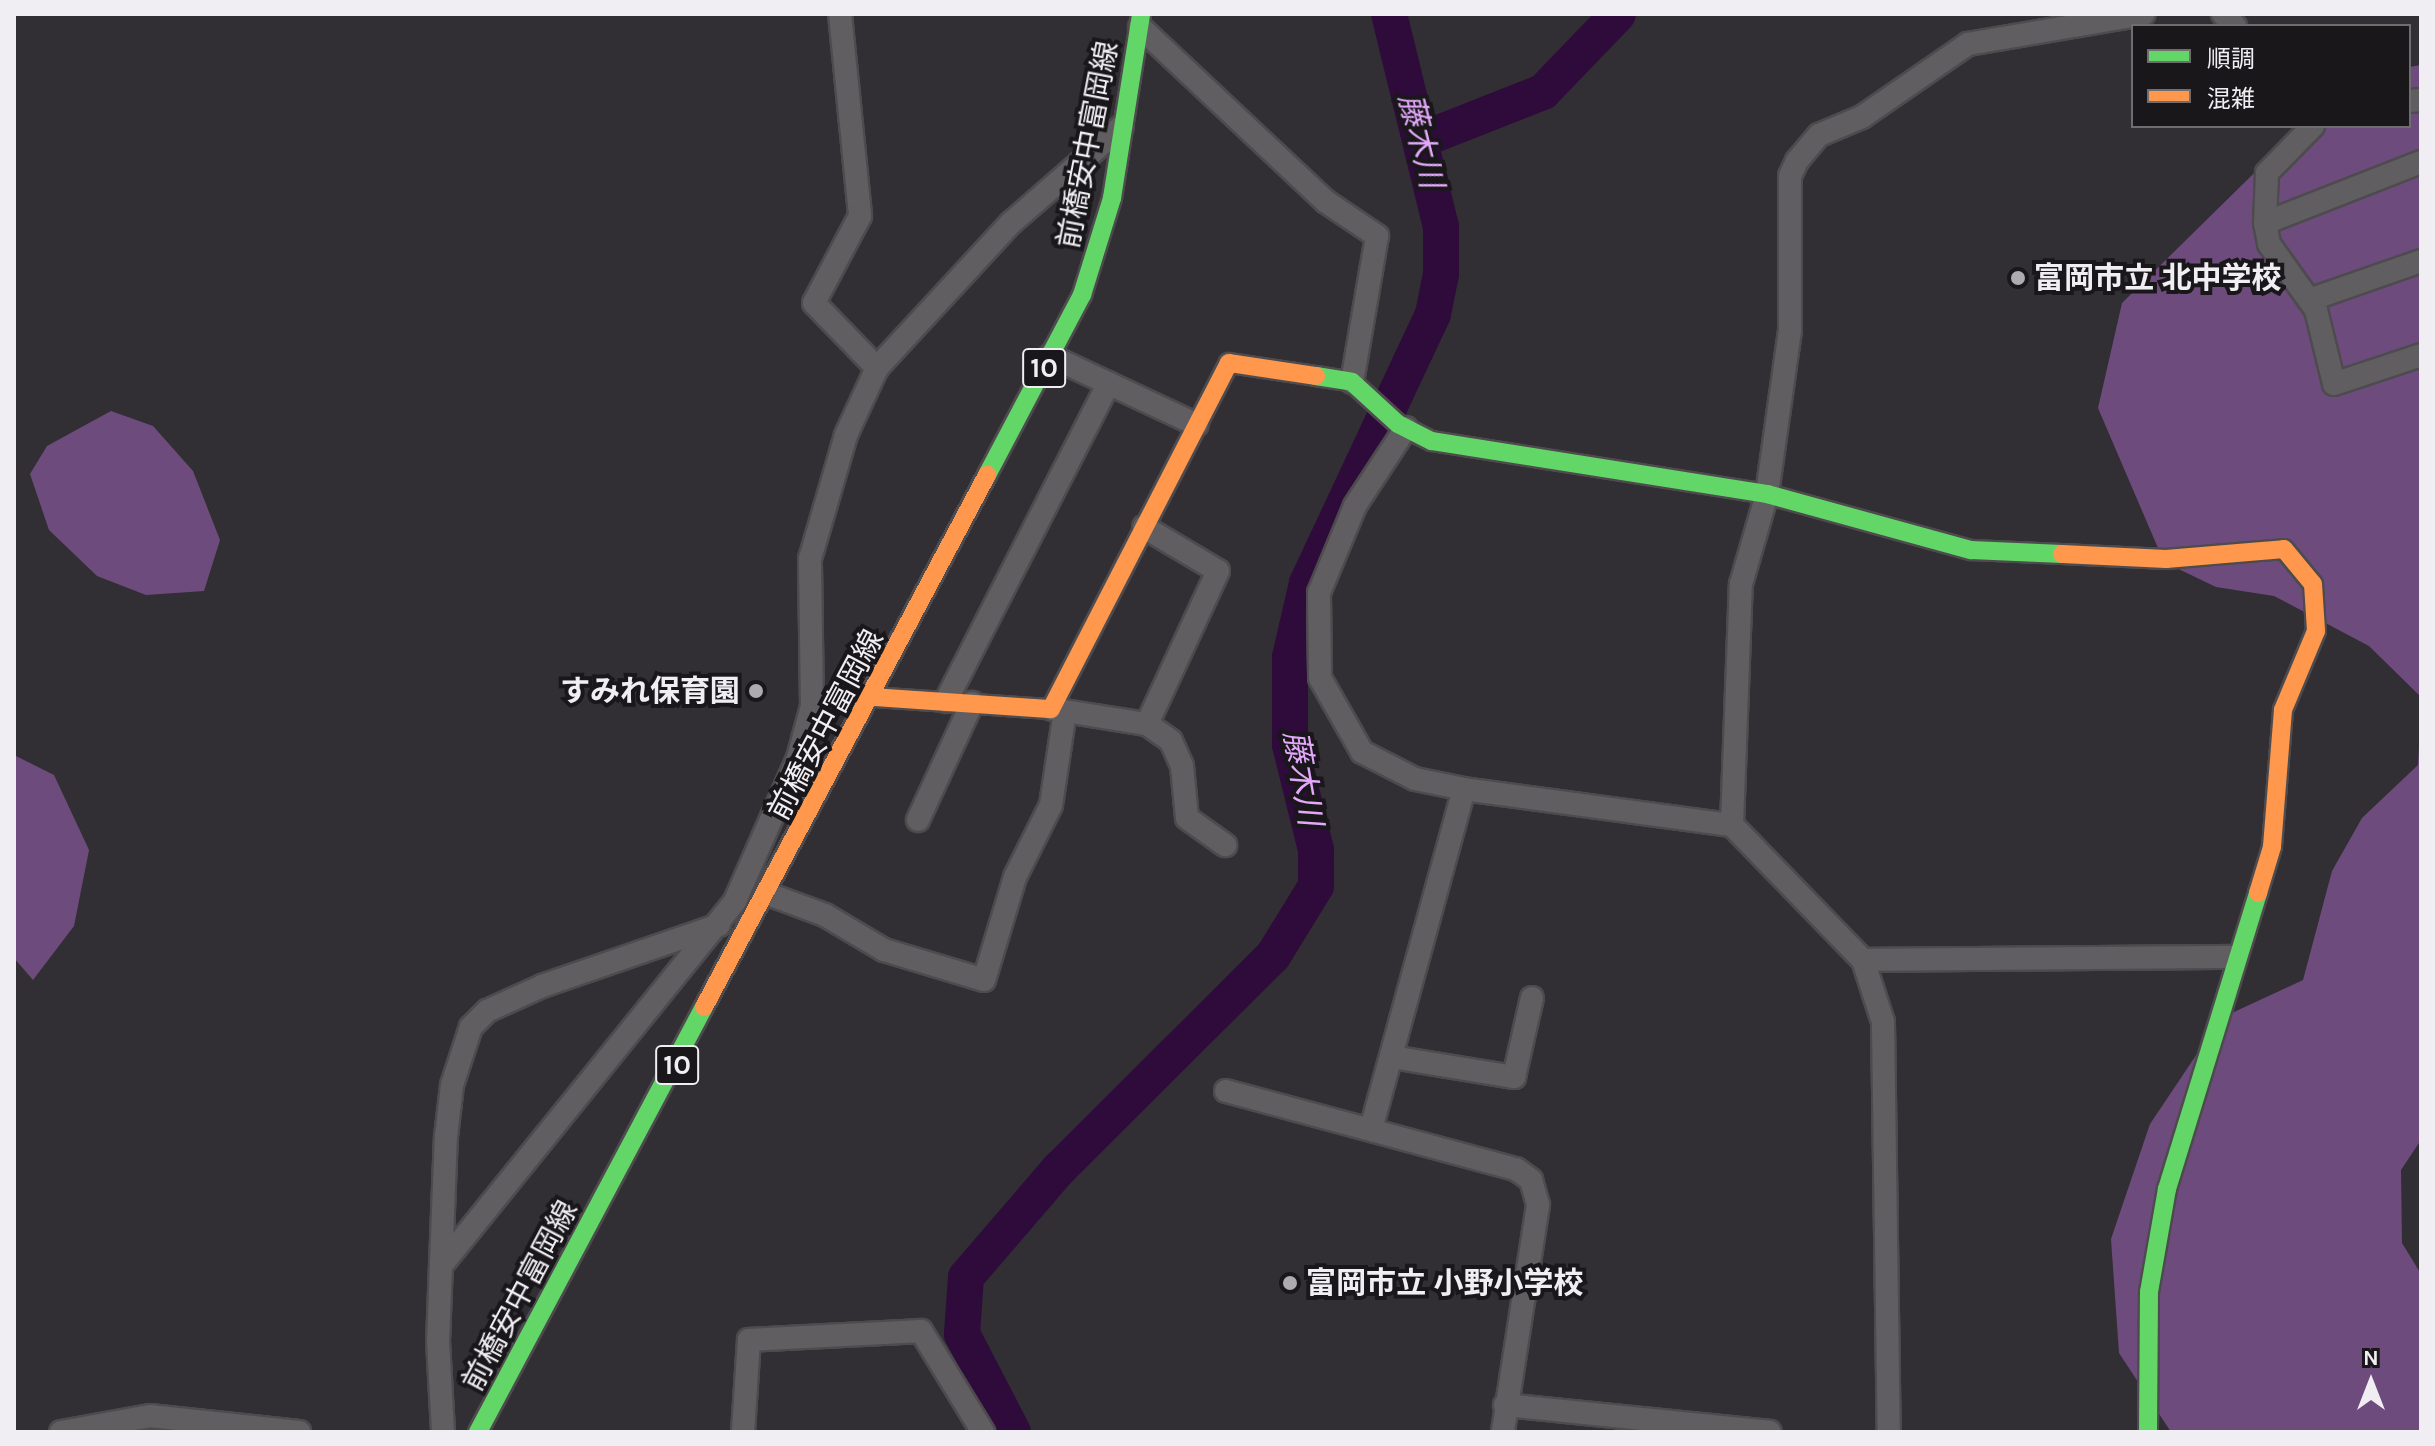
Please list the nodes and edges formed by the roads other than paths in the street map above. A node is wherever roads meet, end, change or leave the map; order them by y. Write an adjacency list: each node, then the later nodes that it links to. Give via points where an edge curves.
1 (840, 14): 12 (street, via 860,216 814,303)
2 (2143, 14): 17 (street, via 1968,44 1862,117 1810,142 1790,176 1790,331)
3 (1141, 21): 4 (street, 前橋安中富岡線 / 10); 13 (street, via 1325,201 1377,236)
4 (1123, 125): 11 (street, 前橋安中富岡線 / 10, via 1100,246); 12 (street, via 1011,223)
5 (2311, 128): 7 (street, via 2267,173)
6 (2421, 162): 7 (street)
7 (2265, 223): 9 (street, via 2269,244)
8 (2421, 261): 9 (street)
9 (2309, 300): 10 (street, via 2334,384)
10 (2421, 355)
11 (1050, 356): 14 (street); 19 (street, 前橋安中富岡線 / 10)
12 (877, 368): 29 (street, via 846,435 810,559 812,706 798,758)
13 (1352, 382): 15 (street, via 1229,363); 16 (street)
14 (1109, 383): 15 (street); 20 (street)
15 (1197, 425): 18 (street)
16 (1402, 426): 17 (street, via 1447,444); 24 (street, via 1355,506 1319,593 1320,678 1362,752 1415,779)
17 (1767, 494): 26 (street, via 1741,584); 31 (street, via 1910,537 2021,558 2166,559 2274,549 2297,559 2313,584 2316,631 2283,710 2272,847)
18 (1144, 527): 22 (street); 23 (street, via 1218,571)
19 (873, 697): 20 (street); 28 (street, 前橋安中富岡線 / 10)
20 (946, 701): 21 (street)
21 (972, 703): 22 (street); 25 (street)
22 (1058, 710): 23 (street); 28 (street, via 1051,805 1015,877 984,980 884,950 825,915)
23 (1147, 724): 27 (street, via 1171,741 1182,766 1187,818)
24 (1464, 789): 26 (street); 34 (street)
25 (918, 820)
26 (1732, 825): 32 (street)
27 (1225, 845)
28 (768, 894): 30 (street, 前橋安中富岡線 / 10)
29 (722, 925): 30 (street); 37 (street); 37 (street, via 542,986 487,1011 471,1027 450,1098)
30 (745, 938): 44 (street, 前橋安中富岡線 / 10)
31 (2236, 957): 32 (street); 50 (street, via 2153,1252)
32 (1863, 960): 49 (street, via 1883,1022)
33 (1532, 998): 34 (street, via 1514,1077)
34 (1392, 1057): 36 (street)
35 (1226, 1091): 36 (street)
36 (1371, 1129): 38 (street, via 1516,1169 1535,1187)
37 (444, 1262): 43 (street, via 438,1342)
38 (1505, 1405): 47 (street); 48 (street)
39 (254, 1430): 40 (street, via 150,1416); 41 (street)
40 (61, 1432)
41 (299, 1432)
42 (424, 1432): 43 (street)
43 (443, 1432)
44 (478, 1432)
45 (743, 1432): 46 (street, via 749,1340 921,1331)
46 (983, 1432)
47 (1503, 1432)
48 (1770, 1432)
49 (1889, 1432)
50 (2148, 1432)

